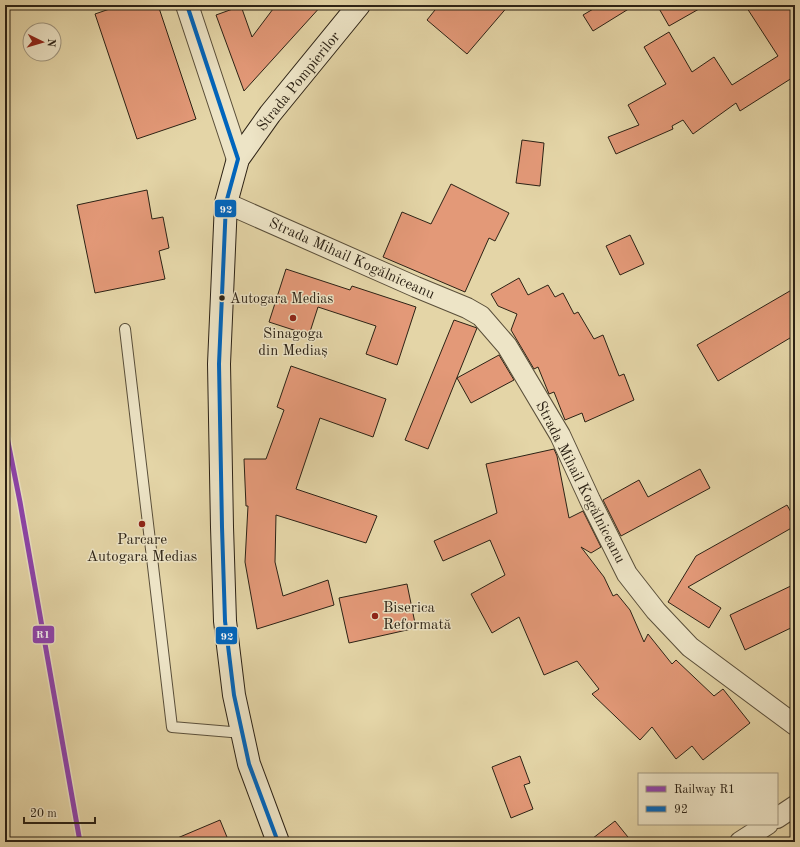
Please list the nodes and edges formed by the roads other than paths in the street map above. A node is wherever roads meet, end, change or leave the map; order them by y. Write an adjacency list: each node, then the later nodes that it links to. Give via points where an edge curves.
1 (187, 5): 3 (main road)
2 (359, 5): 3 (main road, Strada Pompierilor, via 270,114)
3 (238, 159): 4 (main road)
4 (226, 203): 6 (street, Strada Mihail Kogălniceanu, via 468,308 481,316 507,346 560,435 627,574 656,611 690,647); 7 (main road, via 219,364 225,621 234,695)
5 (125, 329): 7 (lane, via 172,727)
6 (795, 725)
7 (243, 733): 11 (main road, via 249,764)
8 (795, 806): 9 (street)
9 (778, 817)
10 (766, 825): 12 (street)
11 (278, 842)
12 (740, 842)

